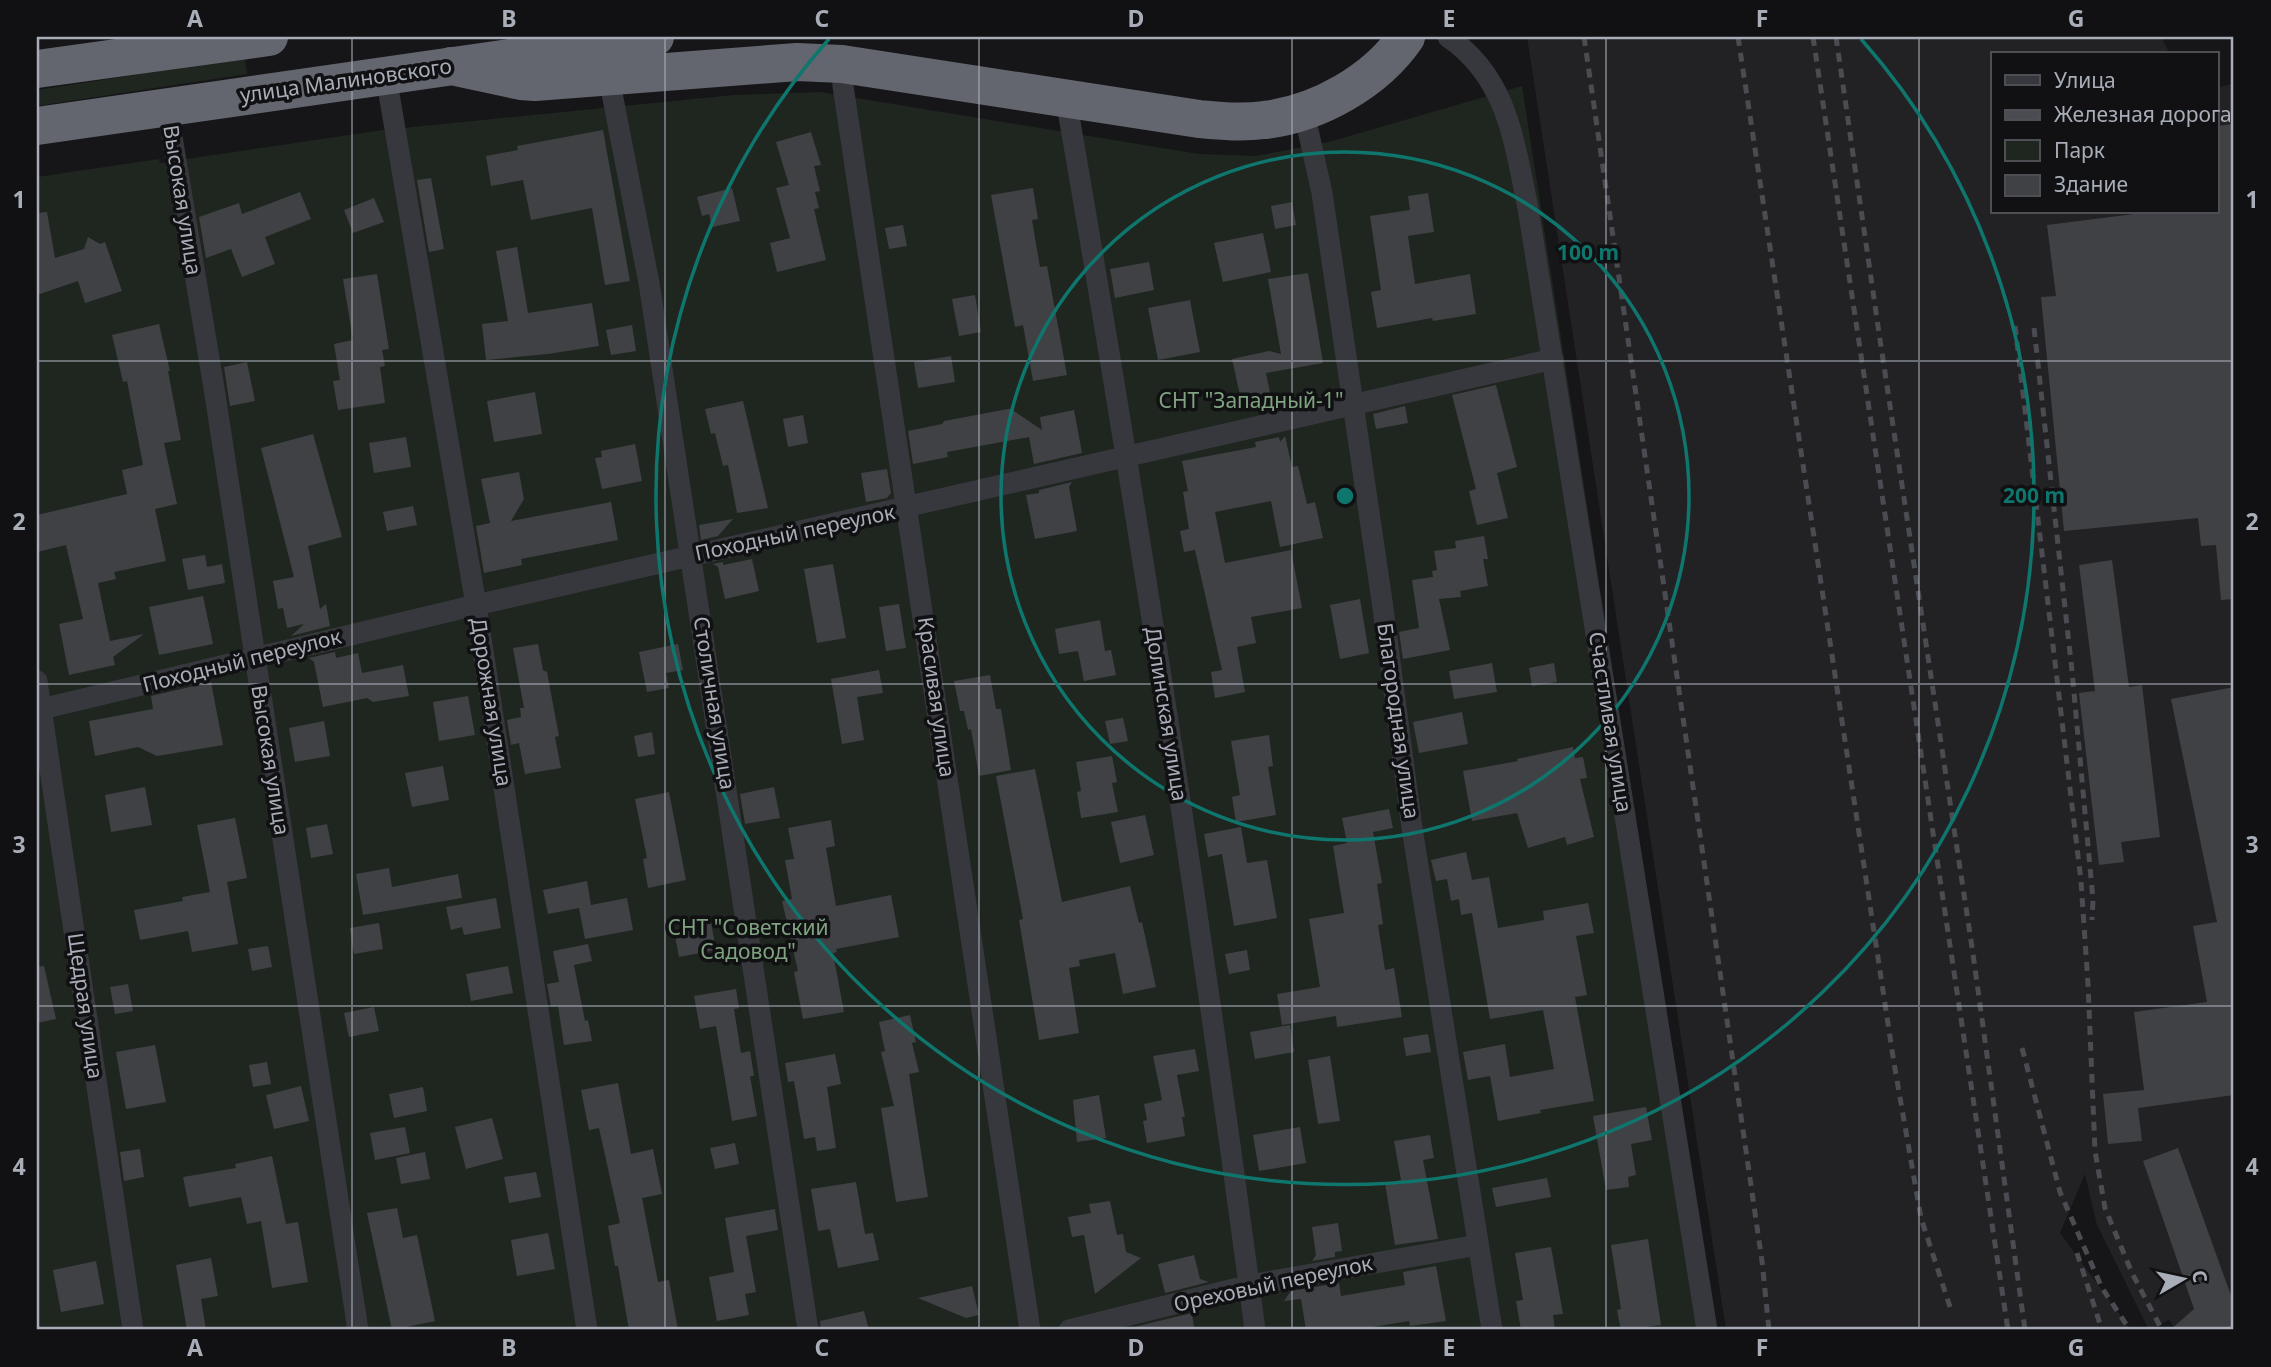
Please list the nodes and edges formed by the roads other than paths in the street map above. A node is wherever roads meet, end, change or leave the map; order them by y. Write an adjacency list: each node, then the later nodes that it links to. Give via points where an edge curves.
1 (269, 37): 7 (highway)
2 (655, 37): 6 (highway, улица Малиновского)
3 (1406, 37): 12 (highway, via 1378,69 1345,92)
4 (1448, 37): 14 (street, Счастливая улица, via 1476,62 1508,116)
5 (842, 64): 9 (highway, via 797,62); 10 (highway); 17 (street, Красивая улица)
6 (451, 66): 8 (highway, улица Малиновского); 9 (highway, via 520,81)
7 (37, 69)
8 (386, 76): 11 (highway, улица Малиновского); 19 (street, Дорожная улица)
9 (609, 78): 18 (street, Столичная улица, via 649,283)
10 (1066, 99): 12 (highway, via 1235,122); 16 (street, Долинская улица)
11 (167, 107): 13 (highway, улица Малиновского); 20 (street, Высокая улица)
12 (1304, 111): 15 (street, Благородная улица, via 1322,193)
13 (37, 126)
14 (1553, 359): 15 (street, Походный переулок); 33 (street, Счастливая улица)
15 (1353, 406): 16 (street, Походный переулок); 23 (street, Благородная улица, via 1412,828)
16 (1126, 455): 17 (street, Походный переулок); 24 (street, Долинская улица)
17 (908, 508): 18 (street, Походный переулок); 29 (street, Красивая улица)
18 (691, 555): 19 (street, Походный переулок); 28 (street, Столичная улица)
19 (476, 605): 20 (street, Походный переулок); 27 (street, Дорожная улица)
20 (255, 658): 22 (street, Походный переулок); 26 (street, Высокая улица)
21 (37, 681): 22 (street, Щедрая улица)
22 (39, 710): 25 (street, Щедрая улица)
23 (1478, 1245): 24 (street, Ореховый переулок); 32 (street, Благородная улица)
24 (1250, 1285): 30 (street, Ореховый переулок); 31 (street, Долинская улица)
25 (133, 1330)
26 (358, 1330)
27 (587, 1330)
28 (808, 1330)
29 (1030, 1330)
30 (1069, 1330)
31 (1255, 1330)
32 (1492, 1330)
33 (1707, 1330)

